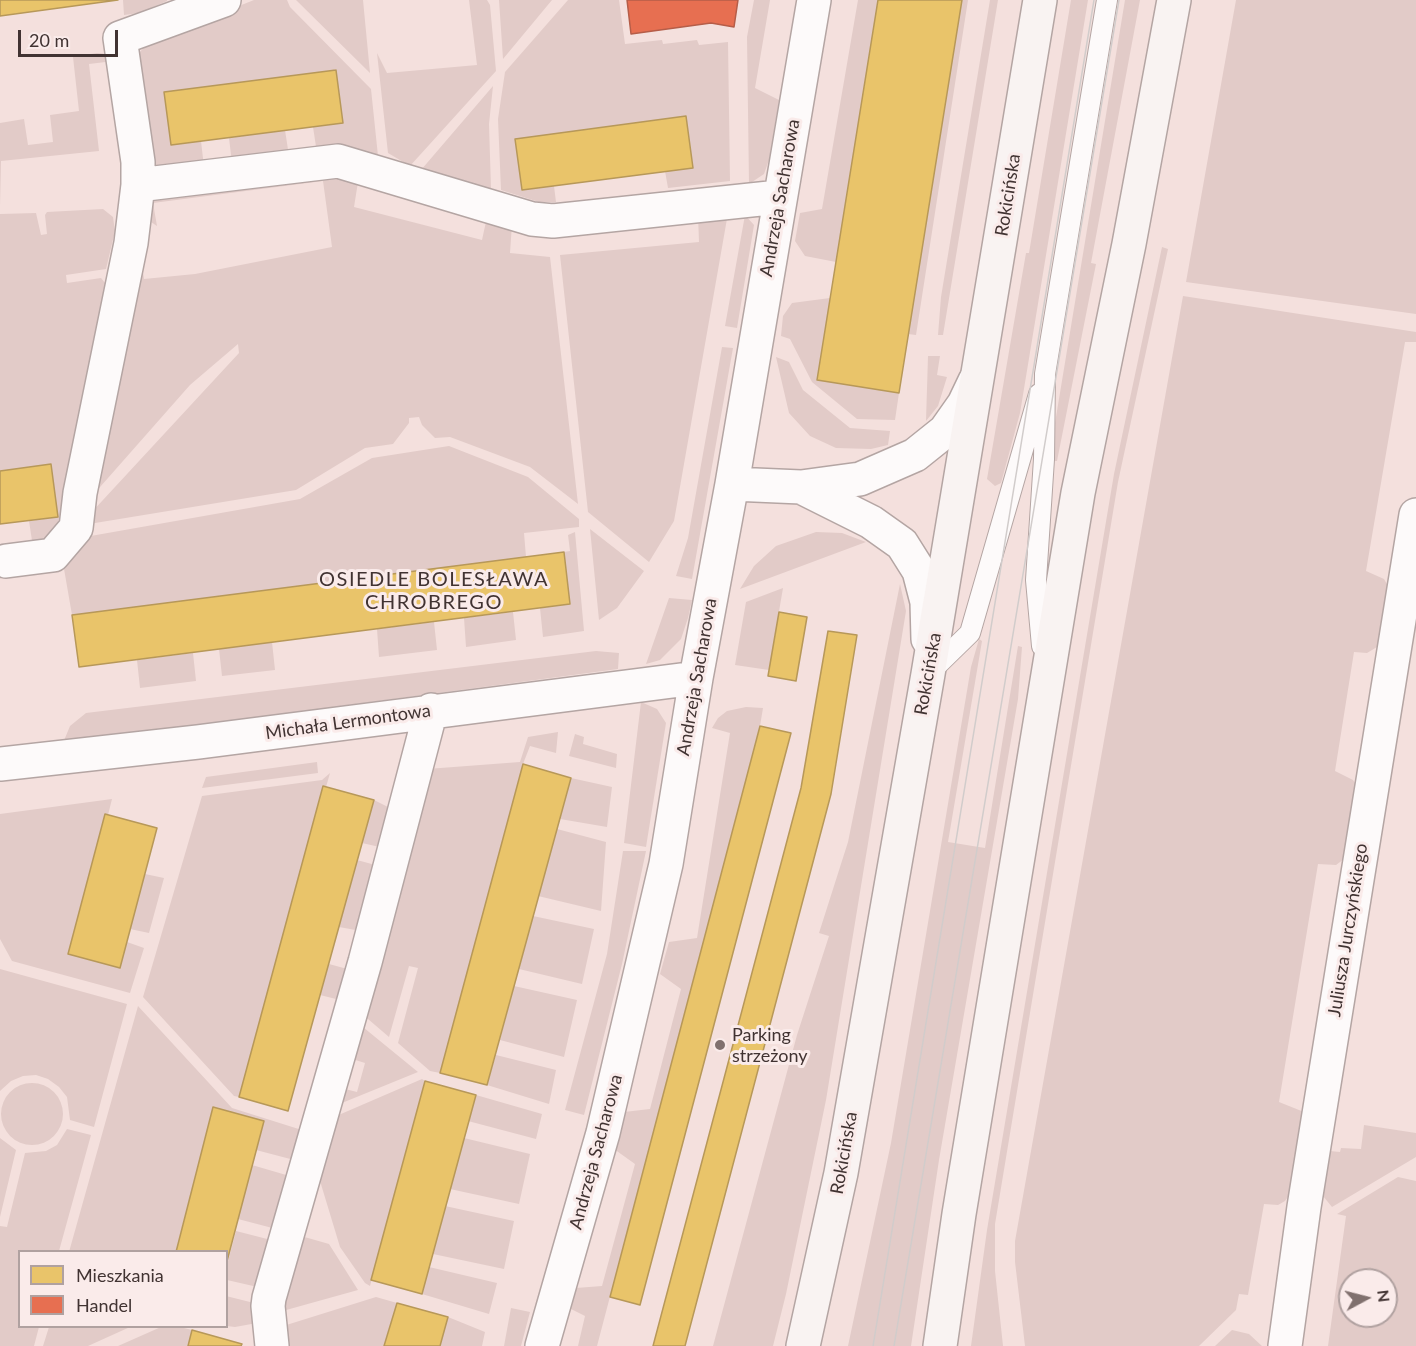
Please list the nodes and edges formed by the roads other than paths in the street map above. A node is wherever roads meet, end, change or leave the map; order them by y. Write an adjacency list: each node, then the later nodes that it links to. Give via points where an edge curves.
1 (225, 0): 6 (street, via 120,38)
2 (814, 0): 7 (street, Andrzeja Sacharowa)
3 (1040, 0): 8 (main road, Rokicińska)
4 (1107, 0): 9 (lane)
5 (1174, 0): 16 (main road, via 1078,493)
6 (138, 185): 7 (street, via 338,162 532,219 552,221); 13 (street, via 131,243 76,528 53,555)
7 (779, 197): 10 (street, Andrzeja Sacharowa)
8 (979, 374): 11 (street, via 945,430 915,455 860,479); 14 (main road, Rokicińska)
9 (1045, 374): 14 (lane, via 970,633); 16 (lane, via 1036,580)
10 (732, 484): 11 (street); 15 (street, Andrzeja Sacharowa)
11 (801, 487): 14 (street, via 872,522 902,544 919,572 927,602)
12 (1416, 515): 23 (street, Juliusza Jurczyńskiego)
13 (6, 561)
14 (928, 674): 21 (main road, Rokicińska, via 841,1173)
15 (696, 678): 17 (street, Michała Lermontowa); 20 (street, Andrzeja Sacharowa, via 666,864 603,1133)
16 (1046, 691): 22 (main road)
17 (431, 710): 18 (street, Michała Lermontowa); 19 (street, via 365,962 269,1298)
18 (0, 764)
19 (273, 1346)
20 (542, 1346)
21 (803, 1346)
22 (940, 1346)
23 (1285, 1346)

